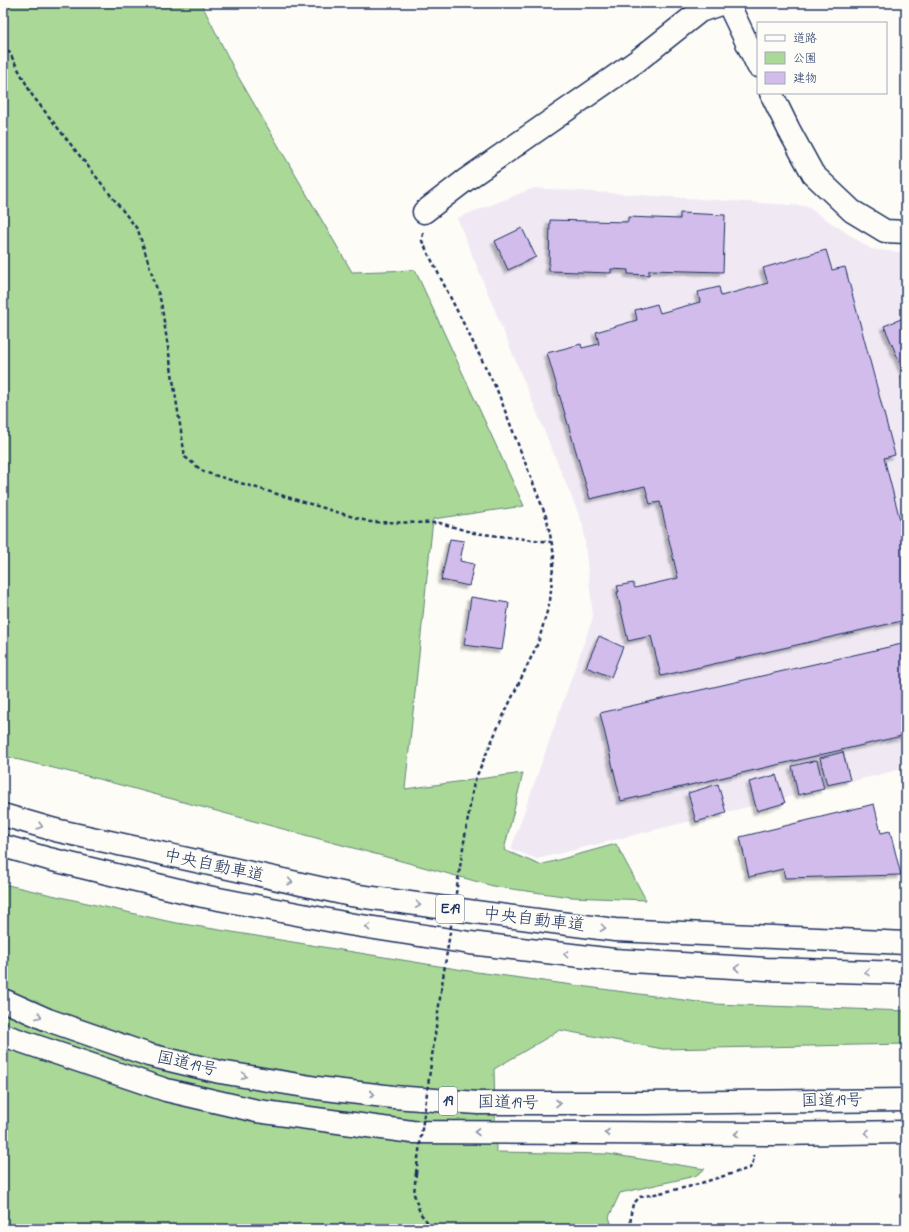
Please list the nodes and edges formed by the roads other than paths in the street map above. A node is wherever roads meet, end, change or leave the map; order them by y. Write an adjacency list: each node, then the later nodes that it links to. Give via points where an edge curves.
1 (722, 3): 5 (main road, via 700,11 637,61 467,179)
2 (728, 3): 3 (main road)
3 (757, 64)
4 (771, 94): 6 (main road, via 813,174 852,211 885,231)
5 (424, 212)
6 (906, 232)
7 (3, 815): 9 (main road, 中央自動車道 / E19, one-way to 9, via 55,830 358,897 615,930)
8 (3, 846): 10 (main road, 中央自動車道 / E19, one-way to 8, via 766,969 614,960 470,943 349,924 203,896)
9 (906, 943)
10 (906, 973)
11 (3, 1000): 13 (main road, 国道19号 / 19, one-way to 13, via 48,1020 149,1055 220,1072 393,1097 478,1103)
12 (3, 1035): 14 (main road, 国道19号 / 19, one-way to 12, via 750,1134 404,1131 257,1111 166,1090)
13 (906, 1100)
14 (906, 1132)

